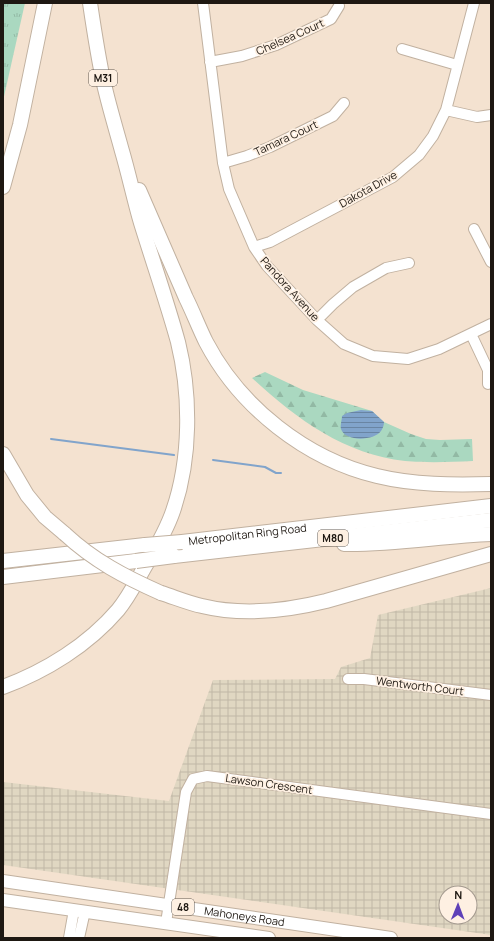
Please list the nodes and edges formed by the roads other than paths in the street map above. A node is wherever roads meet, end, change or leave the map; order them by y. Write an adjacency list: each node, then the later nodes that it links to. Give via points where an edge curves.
1 (45, 3): 9 (highway)
2 (90, 3): 13 (highway, M31, via 98,56)
3 (203, 3): 7 (street, Pandora Avenue)
4 (474, 3): 8 (street, Dakota Drive)
5 (339, 6): 7 (street, Chelsea Court, via 331,19 276,45 242,56)
6 (402, 50): 8 (street)
7 (210, 62): 15 (street, Pandora Avenue)
8 (457, 65): 11 (street, Dakota Drive)
9 (28, 87): 14 (highway); 16 (highway)
10 (344, 103): 15 (street, Tamara Court, via 333,116 270,147)
11 (446, 110): 12 (street, via 477,117); 18 (street, Dakota Drive, via 433,136 419,155 393,177 270,242)
12 (491, 115)
13 (122, 151): 26 (highway, via 206,342 228,376 259,410 284,432 307,447 351,468 376,476 450,485); 35 (highway, via 140,220 178,342 184,376 186,434 180,484 172,513 154,551 118,610 79,646 59,660)
14 (3, 163)
15 (223, 163): 18 (street, Pandora Avenue, via 229,189)
16 (3, 187)
17 (474, 228): 19 (street)
18 (254, 247): 21 (street, Pandora Avenue, via 266,266)
19 (491, 262)
20 (409, 263): 21 (street, via 386,268 353,287)
21 (317, 320): 23 (street, Pandora Avenue, via 344,344 373,356 408,359 439,349)
22 (491, 324): 23 (street, Pandora Avenue)
23 (471, 334): 24 (street, via 488,370)
24 (488, 384)
25 (3, 454): 31 (highway, bridge, via 27,495 45,517 78,546 130,580 202,606 262,612 303,607)
26 (491, 484)
27 (491, 506): 32 (highway, Metropolitan Ring Road / M80, bridge)
28 (491, 520): 30 (highway, Metropolitan Ring Road / M80)
29 (491, 534): 30 (highway, via 365,544)
30 (288, 543): 33 (highway, Metropolitan Ring Road / M80, bridge)
31 (491, 554)
32 (3, 561)
33 (3, 577)
34 (348, 679): 36 (street, Wentworth Court)
35 (3, 687)
36 (491, 695)
37 (491, 814): 40 (street, Lawson Crescent, via 207,776 193,780 186,792)
38 (3, 881): 40 (main road, Mahoneys Road / 48)
39 (3, 900): 41 (main road, Mahoneys Road / 48)
40 (169, 905): 42 (street, Lawson Crescent); 46 (main road, Mahoneys Road / 48)
41 (79, 911): 42 (main road, Mahoneys Road / 48); 43 (street); 44 (street)
42 (166, 923): 45 (main road, Mahoneys Road / 48)
43 (69, 938)
44 (79, 938)
45 (269, 938)
46 (391, 938)

